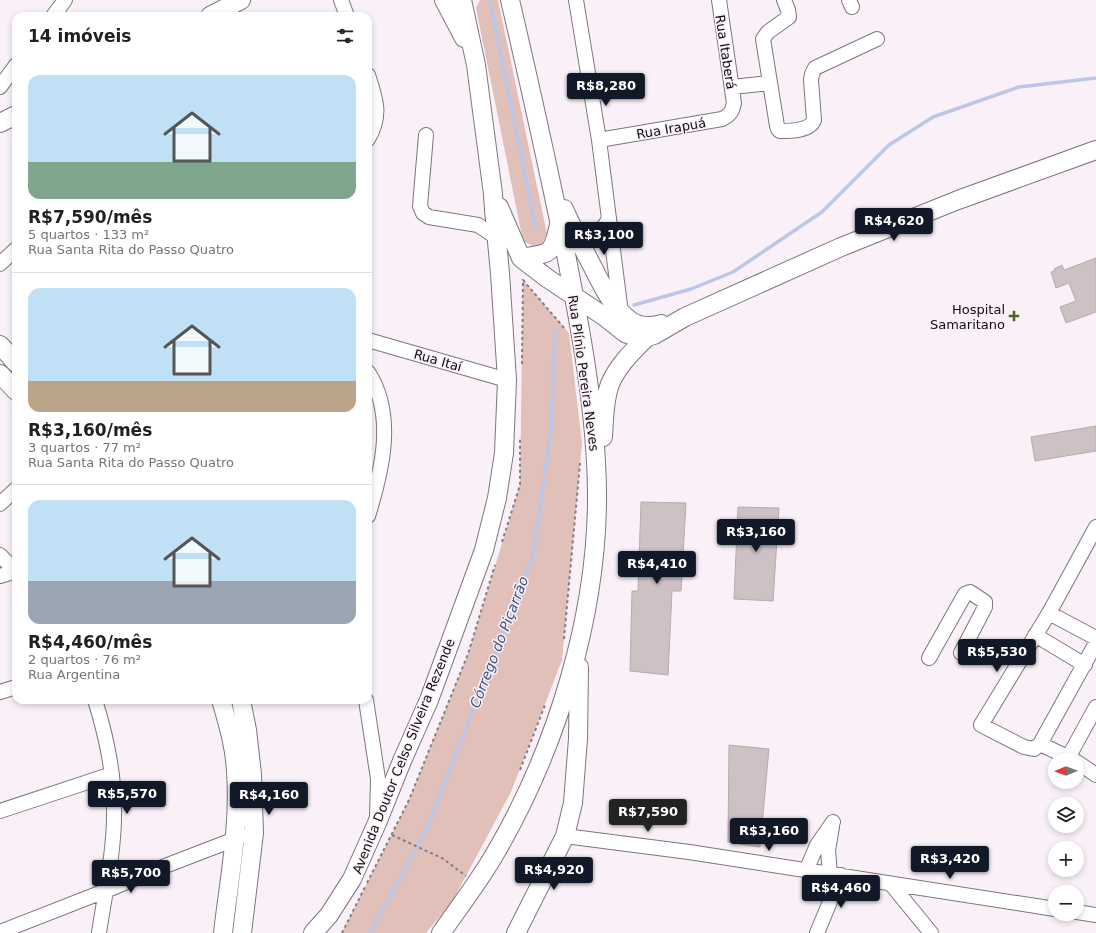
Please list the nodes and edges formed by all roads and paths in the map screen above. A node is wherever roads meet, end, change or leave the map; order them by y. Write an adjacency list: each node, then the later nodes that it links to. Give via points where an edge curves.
1 (65, 0): 10 (street)
2 (241, 0): 11 (main road)
3 (341, 0): 12 (street)
4 (444, 0): 14 (main road)
5 (462, 0): 14 (main road, Avenida Doutor Celso Silveira Rezende)
6 (510, 0): 27 (main road, Rua Plínio Pereira Neves)
7 (576, 0): 25 (street)
8 (719, 0): 19 (street, Rua Itaberá)
9 (784, 0): 16 (street, via 789,16 763,39)
10 (56, 12)
11 (218, 12)
12 (346, 12)
13 (877, 39): 16 (street, via 815,68 811,80 814,120 810,127 784,131 778,129)
14 (476, 65): 28 (main road, Avenida Doutor Celso Silveira Rezende)
15 (12, 70): 17 (street)
16 (770, 83): 19 (street)
17 (0, 87)
18 (372, 88): 23 (street, via 377,118)
19 (732, 88): 20 (street, Rua Itaberá)
20 (734, 104): 25 (street, Rua Irapuá, via 729,116 722,119)
21 (12, 117): 22 (main road)
22 (0, 123)
23 (372, 132)
24 (426, 135): 31 (street, via 420,206 423,213 429,217)
25 (599, 140): 29 (street)
26 (1096, 150): 39 (main road, via 958,200)
27 (548, 164): 30 (main road, Rua Plínio Pereira Neves); 32 (main road)
28 (493, 202): 31 (street); 33 (main road, Avenida Doutor Celso Silveira Rezende); 35 (main road)
29 (609, 218): 32 (street, via 597,233); 38 (street)
30 (560, 223): 35 (main road, via 555,243 549,251); 37 (main road, Rua Plínio Pereira Neves)
31 (478, 225): 33 (street)
32 (576, 235): 38 (main road)
33 (497, 238): 48 (main road, Avenida Doutor Celso Silveira Rezende)
34 (12, 253): 36 (street)
35 (521, 258): 37 (main road)
36 (0, 264)
37 (574, 296): 41 (main road, via 626,333 640,338); 53 (main road, Rua Plínio Pereira Neves, via 594,425)
38 (621, 313): 39 (main road, via 632,322 646,326)
39 (684, 317): 41 (main road)
40 (569, 333): 45 (path, via 523,280)
41 (647, 337): 53 (main road, via 624,360 610,385 604,415)
42 (372, 341): 48 (street, Rua Itaí)
43 (0, 345): 44 (main road)
44 (12, 358)
45 (522, 367)
46 (0, 374): 49 (main road)
47 (372, 379): 54 (street, via 384,416 383,442)
48 (507, 380): 87 (main road, Avenida Doutor Celso Silveira Rezende, via 504,453 497,498 484,550 429,700)
49 (12, 387)
50 (521, 430): 57 (path, via 520,485)
51 (581, 458): 67 (path)
52 (12, 493): 55 (street)
53 (597, 493): 67 (main road, Rua Plínio Pereira Neves, via 592,571)
54 (372, 502)
55 (0, 504)
56 (1096, 527): 63 (street)
57 (502, 544)
58 (0, 555): 60 (street)
59 (497, 558): 89 (path, via 468,654 409,800)
60 (12, 567)
61 (12, 572): 62 (street)
62 (0, 576)
63 (1049, 613): 64 (street); 65 (street)
64 (1035, 635): 70 (street); 79 (street, via 981,724 1024,747 1034,749)
65 (1096, 638)
66 (1096, 643): 70 (street)
67 (571, 645): 90 (main road, via 578,738 573,803); 106 (main road, Rua Plínio Pereira Neves, via 554,730 518,812 474,887)
68 (961, 653): 69 (street, via 986,604 970,592 965,594)
69 (929, 658)
70 (1084, 666): 79 (street)
71 (12, 688): 72 (street)
72 (0, 692)
73 (96, 704): 84 (street)
74 (222, 704): 91 (main road, via 232,738 236,771)
75 (242, 704): 88 (main road, via 252,774)
76 (367, 704): 87 (street, via 378,779)
77 (545, 704): 83 (path)
78 (1096, 707): 81 (street)
79 (1040, 744): 80 (street)
80 (1059, 753)
81 (1076, 753)
82 (1084, 767): 85 (street)
83 (520, 770)
84 (112, 774): 86 (street); 96 (street, via 114,808 111,856)
85 (1096, 775)
86 (0, 812)
87 (377, 823): 104 (main road, Avenida Doutor Celso Silveira Rezende, via 352,879 329,915)
88 (254, 833): 91 (street); 103 (main road)
89 (392, 835): 94 (path, via 442,858 466,876); 105 (path)
90 (565, 836): 92 (street); 107 (main road)
91 (234, 839): 96 (street); 102 (main road)
92 (806, 871): 93 (street); 93 (street, via 817,845 833,822 828,850)
93 (836, 875): 95 (street); 108 (street)
94 (463, 882)
95 (891, 884): 97 (street); 109 (street)
96 (105, 891): 100 (street); 101 (street)
97 (1048, 908)
98 (1084, 913): 99 (street)
99 (1096, 915)
100 (0, 932)
101 (99, 933)
102 (223, 933)
103 (242, 933)
104 (313, 933)
105 (342, 933)
106 (441, 933)
107 (516, 933)
108 (817, 933)
109 (931, 933)

